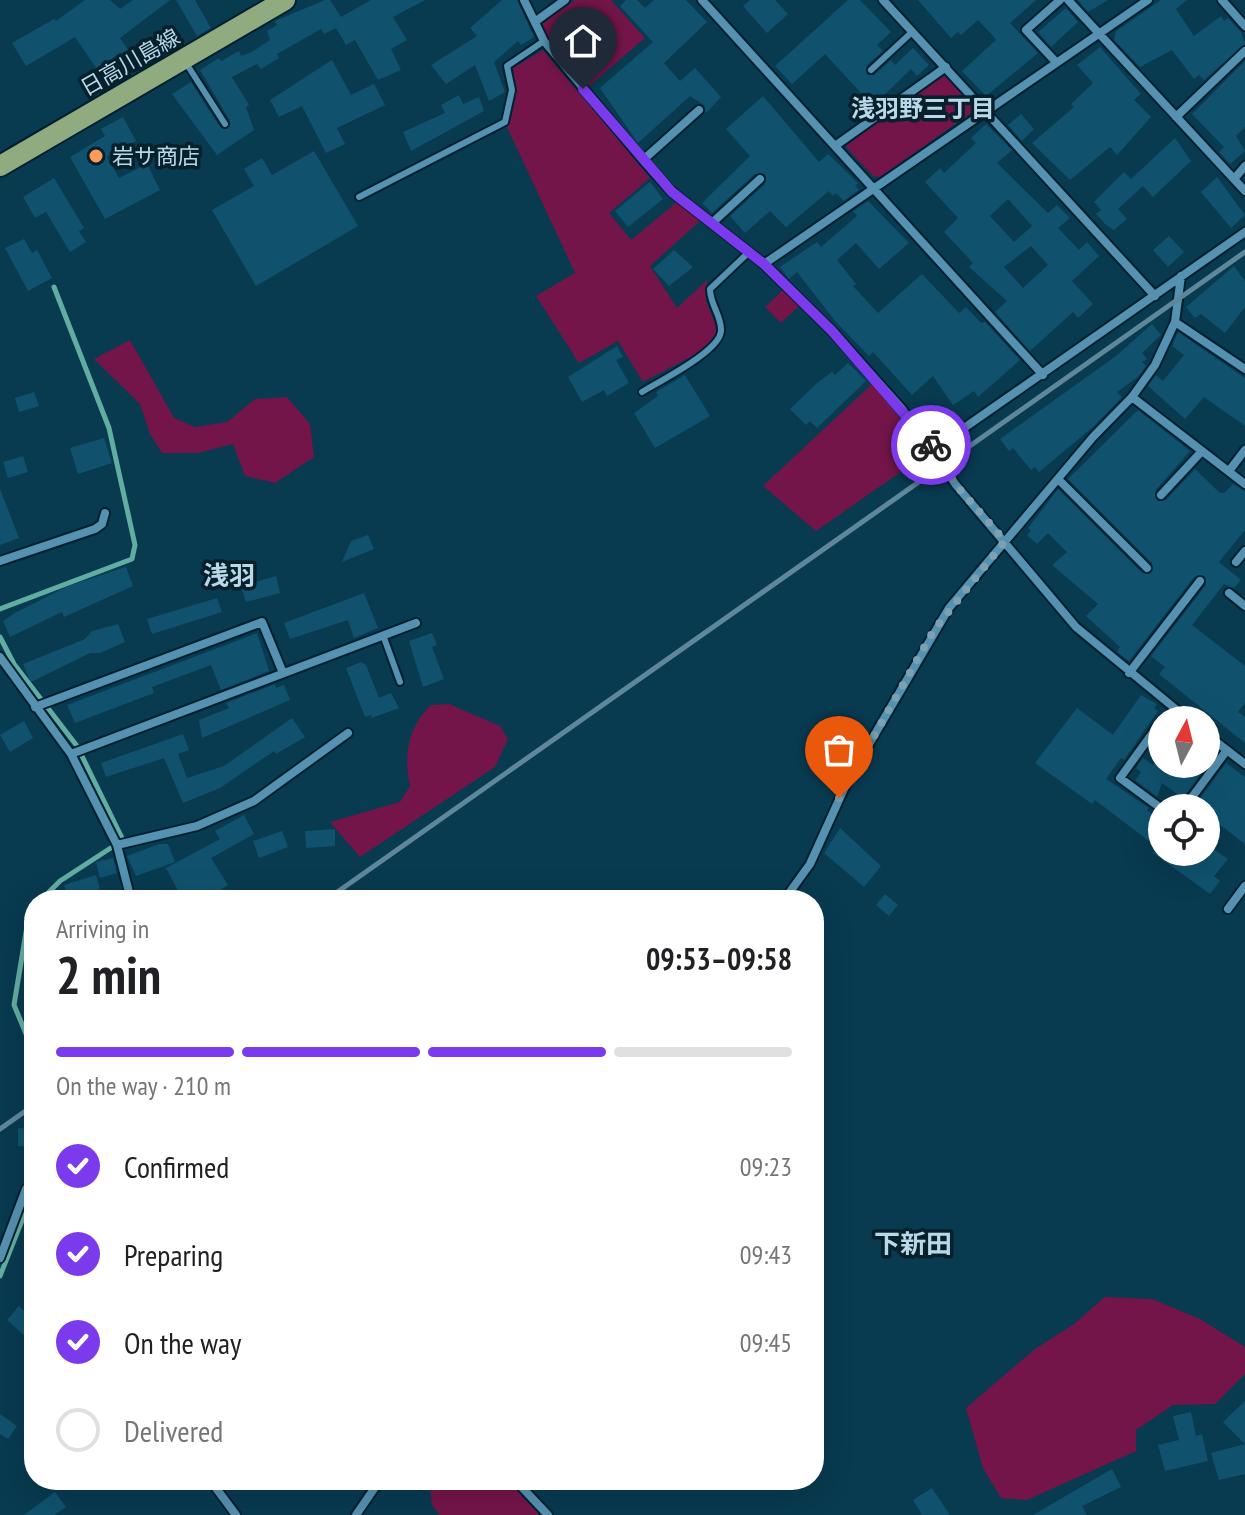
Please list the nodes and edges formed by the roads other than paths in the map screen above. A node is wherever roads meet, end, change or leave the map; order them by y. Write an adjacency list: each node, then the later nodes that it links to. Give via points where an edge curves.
1 (285, 0): 16 (main road, 日高川島線)
2 (524, 0): 10 (street)
3 (565, 0): 10 (street)
4 (702, 0): 24 (street)
5 (883, 0): 12 (street)
6 (1060, 0): 17 (street, via 1026,30)
7 (1068, 0): 13 (street)
8 (1148, 0): 13 (street)
9 (1222, 0): 11 (street)
10 (536, 21): 14 (street)
11 (1245, 26)
12 (912, 32): 18 (street); 19 (lane)
13 (1097, 32): 17 (street); 22 (street)
14 (544, 41): 25 (street); 32 (lane, via 507,66 512,90 505,122)
15 (1245, 51): 22 (street)
16 (183, 58): 23 (lane); 26 (main road, 日高川島線)
17 (1055, 61): 21 (street)
18 (946, 67): 21 (street); 24 (street)
19 (871, 70)
20 (699, 110): 25 (street)
21 (984, 111): 30 (street); 38 (street)
22 (1176, 117): 29 (street)
23 (225, 124)
24 (835, 146): 30 (street)
25 (643, 160): 33 (street, via 672,192)
26 (0, 166)
27 (1245, 166): 29 (street)
28 (760, 179): 33 (street)
29 (1234, 179): 31 (street)
30 (875, 190): 36 (street); 41 (street)
31 (1245, 191)
32 (359, 197)
33 (712, 223): 35 (street)
34 (1245, 232): 37 (street)
35 (749, 252): 36 (street); 42 (lane, via 710,289 721,333 714,346)
36 (764, 264): 44 (street, via 832,331)
37 (1181, 276): 38 (street); 39 (street)
38 (1155, 296): 41 (street)
39 (1175, 322): 40 (street); 43 (street, via 1155,365)
40 (1245, 369)
41 (1043, 375): 44 (street)
42 (642, 392)
43 (1132, 397): 46 (street); 48 (street)
44 (934, 449): 52 (street, via 956,485)
45 (1245, 450): 47 (street)
46 (1202, 451): 47 (street); 50 (street)
47 (1229, 471): 49 (street)
48 (1058, 479): 52 (street); 56 (street)
49 (1245, 484)
50 (1161, 495)
51 (105, 513): 54 (street, via 95,529)
52 (1005, 541): 64 (street, via 1076,627); 79 (street, via 934,630)
53 (1245, 551): 55 (street)
54 (0, 561)
55 (1236, 562)
56 (1147, 568)
57 (1200, 581): 64 (street)
58 (1229, 593): 59 (street)
59 (1245, 606)
60 (416, 623): 61 (street)
61 (383, 635): 63 (street); 65 (lane)
62 (0, 657): 67 (street)
63 (283, 673): 67 (street, via 262,622); 72 (street)
64 (1129, 673): 66 (street)
65 (400, 682)
66 (1172, 706)
67 (35, 707): 72 (street)
68 (348, 733): 76 (street, via 254,801 197,826)
69 (1148, 739): 75 (street, via 1120,778)
70 (1220, 745): 71 (street)
71 (1227, 750): 73 (street); 74 (street)
72 (71, 754): 76 (street)
73 (1243, 759)
74 (1194, 794)
75 (1148, 799)
76 (117, 845): 78 (street)
77 (1245, 886): 80 (street)
78 (128, 890)
79 (791, 890)
80 (1228, 909)
81 (24, 1194): 82 (street)
82 (0, 1258)
83 (217, 1490): 86 (street)
84 (373, 1490): 87 (street)
85 (524, 1490): 88 (street)
86 (236, 1515)
87 (356, 1515)
88 (548, 1515)

